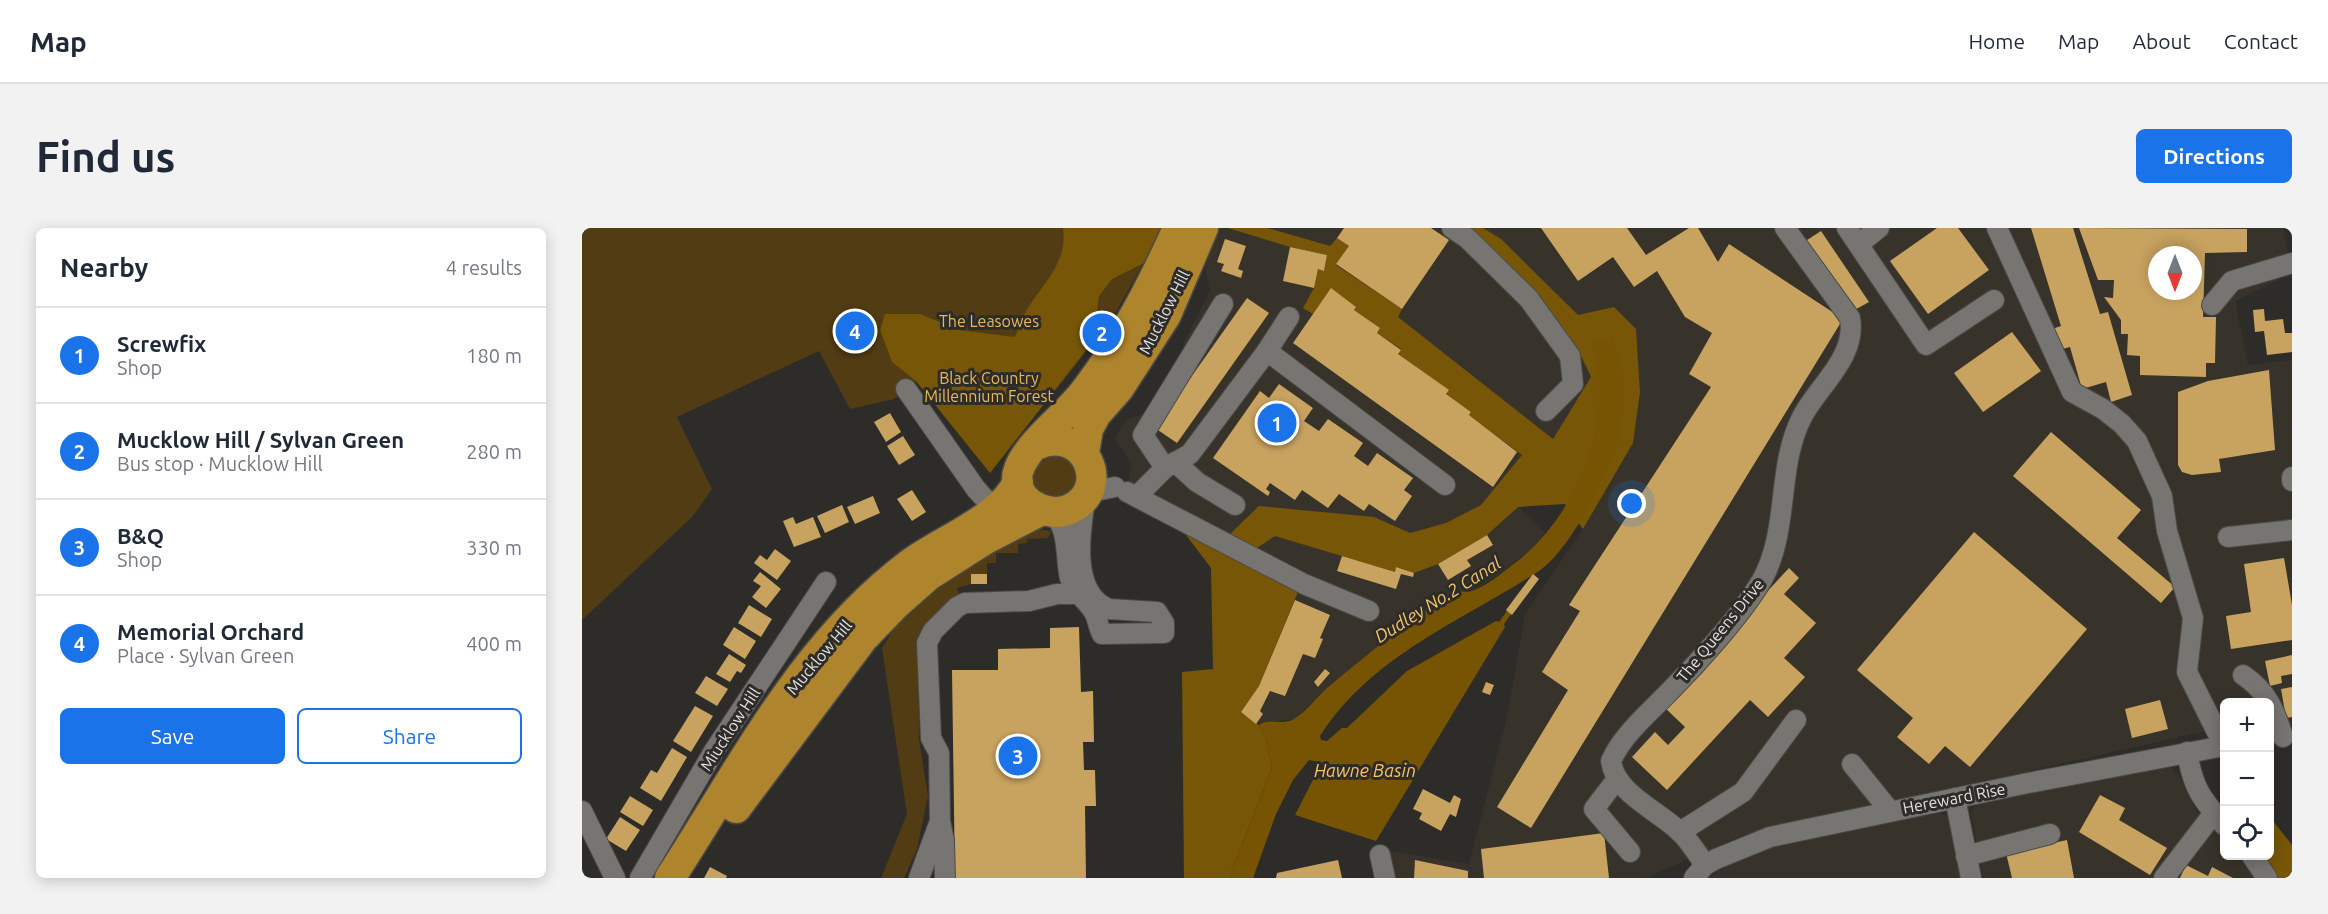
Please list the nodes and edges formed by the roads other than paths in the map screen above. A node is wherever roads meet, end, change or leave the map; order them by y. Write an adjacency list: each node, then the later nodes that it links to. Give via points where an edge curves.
1 (1178, 228): 17 (highway, Mucklow Hill, via 1114,351 1085,392)
2 (1203, 228): 19 (highway, Mucklow Hill, via 1166,315 1088,429)
3 (1452, 228): 16 (street, via 1529,298 1570,356 1573,384)
4 (1785, 228): 40 (street, The Queens Drive, via 1850,318 1852,330 1846,352 1795,433 1787,457 1780,527 1763,578 1710,646 1628,734 1611,761 1612,774)
5 (1847, 228): 8 (street)
6 (1879, 228): 8 (street)
7 (1997, 228): 36 (street, via 2072,392 2103,409 2137,441 2162,496 2167,531 2193,618 2187,672)
8 (1859, 244): 10 (street, via 1926,345)
9 (2292, 263): 12 (street, via 2232,280)
10 (1994, 300)
11 (1223, 304): 18 (street, via 1143,435)
12 (2212, 305)
13 (1289, 317): 14 (street)
14 (1268, 351): 18 (street, via 1190,454); 21 (street)
15 (906, 389): 23 (street)
16 (1546, 411)
17 (1036, 445): 19 (highway, via 1060,440); 20 (highway, Mucklow Hill, via 1022,460)
18 (1170, 465): 22 (street); 24 (street)
19 (1094, 478): 22 (street); 25 (highway, Mucklow Hill, via 1075,506); 30 (street, via 1080,529 1086,591 1109,609 1157,612 1164,623 1164,633 1102,634 1093,610)
20 (1018, 482): 23 (highway, Mucklow Hill, via 1012,495); 25 (highway, via 1030,504)
21 (1445, 485)
22 (1137, 496): 32 (street, via 1304,584)
23 (986, 500): 55 (highway, Mucklow Hill, via 958,533 910,563 865,603 821,652 776,709)
24 (1235, 505)
25 (1045, 512): 28 (street, via 1056,516 1064,533); 56 (highway, Mucklow Hill, via 984,540 929,575 880,621 786,740)
26 (2292, 530): 27 (street)
27 (2228, 537)
28 (1067, 563): 30 (street); 31 (street, via 1058,586)
29 (825, 582): 54 (street, Miucklow Hill, via 714,751)
30 (1076, 594): 31 (street)
31 (1048, 596): 45 (street, via 1029,601 964,603 929,637 928,703 931,738 939,753)
32 (1369, 610)
33 (2243, 675): 35 (street, via 2274,707)
34 (1796, 720): 46 (street, via 1743,792)
35 (2281, 737)
36 (2220, 738)
37 (2220, 747): 38 (street, Hereward Rise)
38 (2187, 752): 41 (street, Hereward Rise); 44 (street, via 2195,787)
39 (1852, 764): 43 (street)
40 (1617, 779): 46 (street); 48 (street, via 1594,809)
41 (1955, 798): 43 (street, Hereward Rise); 50 (street)
42 (582, 811): 53 (street)
43 (1890, 811): 52 (street, Hereward Rise, via 1770,837 1741,847)
44 (2219, 819): 61 (street)
45 (940, 822): 57 (street); 58 (street)
46 (1680, 832): 52 (street)
47 (2050, 834): 50 (street)
48 (1630, 852)
49 (1380, 855): 59 (street)
50 (1966, 856): 60 (street)
51 (2255, 860): 62 (street)
52 (1699, 871)
53 (615, 878)
54 (640, 878)
55 (670, 878)
56 (690, 878)
57 (919, 878)
58 (945, 878)
59 (1384, 878)
60 (1971, 878)
61 (2164, 878)
62 (2267, 878)

